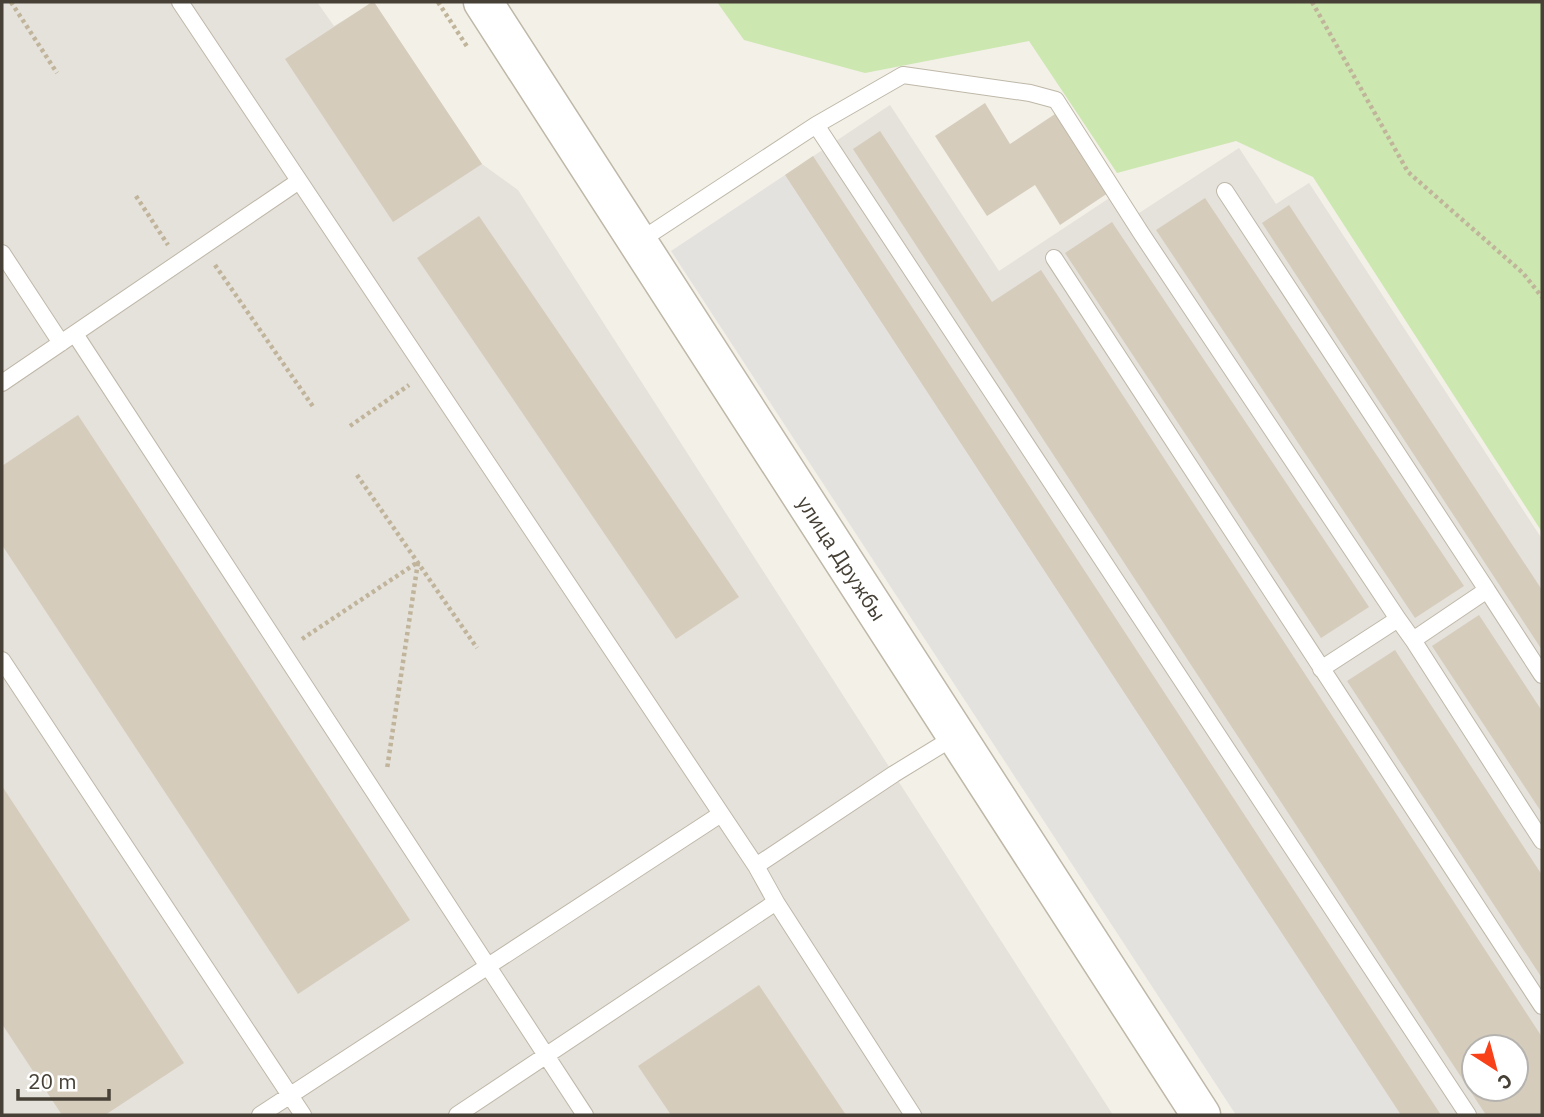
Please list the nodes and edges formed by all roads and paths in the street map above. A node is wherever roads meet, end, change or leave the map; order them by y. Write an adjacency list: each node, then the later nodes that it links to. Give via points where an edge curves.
1 (11, 2): 5 (path)
2 (180, 2): 7 (lane)
3 (483, 2): 10 (street, улица Дружбы)
4 (1312, 2): 15 (path, via 1408,172 1523,273)
5 (57, 73)
6 (816, 125): 10 (lane); 25 (lane, via 903,75 1056,100); 48 (lane)
7 (299, 181): 11 (lane); 18 (lane)
8 (1225, 191): 24 (lane)
9 (136, 196): 14 (path)
10 (638, 242): 32 (street, улица Дружбы)
11 (202, 247): 14 (lane); 20 (path)
12 (2, 253): 17 (lane)
13 (1054, 258): 30 (lane)
14 (179, 262): 16 (lane)
15 (1542, 297)
16 (75, 334): 17 (lane); 28 (lane)
17 (61, 343): 19 (lane)
18 (427, 372): 21 (path); 34 (lane)
19 (2, 383)
20 (314, 408)
21 (350, 426)
22 (357, 475): 23 (path)
23 (418, 562): 27 (path); 28 (path); 33 (path)
24 (1486, 590): 26 (lane); 31 (lane)
25 (1398, 619): 26 (lane); 30 (lane)
26 (1412, 640): 35 (lane)
27 (477, 648)
28 (282, 652): 33 (lane)
29 (2, 660): 41 (lane)
30 (1321, 669): 39 (lane)
31 (1542, 675)
32 (956, 736): 36 (lane); 47 (street, улица Дружбы)
33 (382, 804): 38 (lane)
34 (721, 814): 36 (lane); 38 (lane)
35 (1542, 841)
36 (756, 866): 37 (lane)
37 (776, 902): 40 (lane); 46 (lane)
38 (487, 966): 40 (lane); 41 (lane)
39 (1542, 1006)
40 (546, 1056): 44 (lane); 45 (lane)
41 (290, 1095): 42 (lane); 43 (lane)
42 (260, 1115)
43 (303, 1115)
44 (457, 1115)
45 (585, 1115)
46 (913, 1115)
47 (1201, 1115)
48 (1468, 1115)

